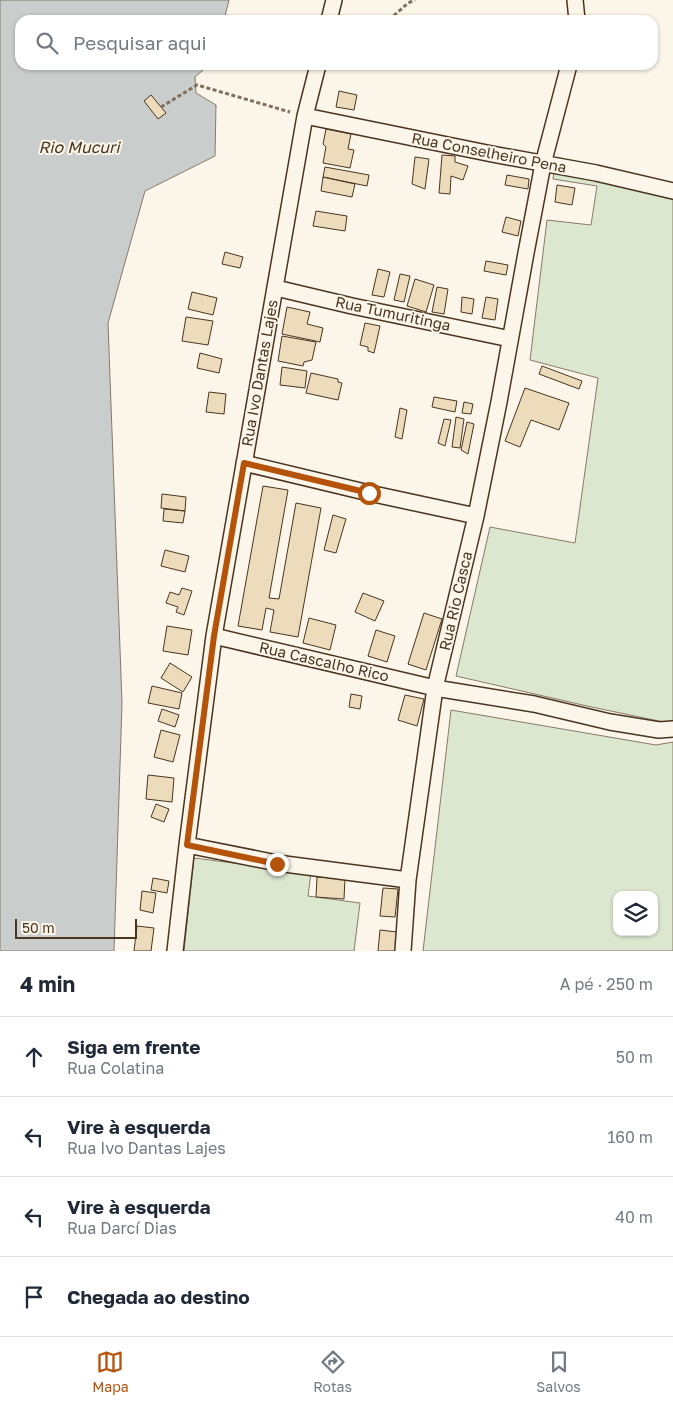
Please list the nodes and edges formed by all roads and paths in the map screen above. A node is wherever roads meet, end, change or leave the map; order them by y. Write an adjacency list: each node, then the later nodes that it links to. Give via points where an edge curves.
1 (334, 0): 4 (street)
2 (415, 0): 5 (path)
3 (575, 0): 6 (street)
4 (330, 15)
5 (395, 15)
6 (576, 15)
7 (317, 70): 10 (street, Rua Ivo Dantas Lajes)
8 (568, 70): 11 (street, Rua Rio Casca)
9 (160, 107): 10 (path, via 197,85)
10 (305, 116): 11 (street, Rua Conselheiro Pena); 13 (street, Rua Ivo Dantas Lajes)
11 (543, 164): 12 (street, Rua Conselheiro Pena); 14 (street, Rua Rio Casca)
12 (673, 191)
13 (276, 288): 14 (street, Rua Tumuritinga); 15 (street, Rua Ivo Dantas Lajes)
14 (510, 339): 16 (street, Rua Rio Casca)
15 (244, 463): 16 (street); 17 (street, Rua Ivo Dantas Lajes)
16 (476, 516): 18 (street, Rua Rio Casca)
17 (214, 636): 18 (street, Rua Cascalho Rico); 20 (street, Rua Ivo Dantas Lajes)
18 (435, 688): 19 (street, Rua Cascalho Rico, via 534,704 610,722 659,730); 21 (street, Rua Rio Casca)
19 (673, 729)
20 (187, 845): 21 (street, via 277,864); 22 (street, Rua Ivo Dantas Lajes)
21 (408, 880): 23 (street, Rua Rio Casca)
22 (175, 951)
23 (402, 951)

